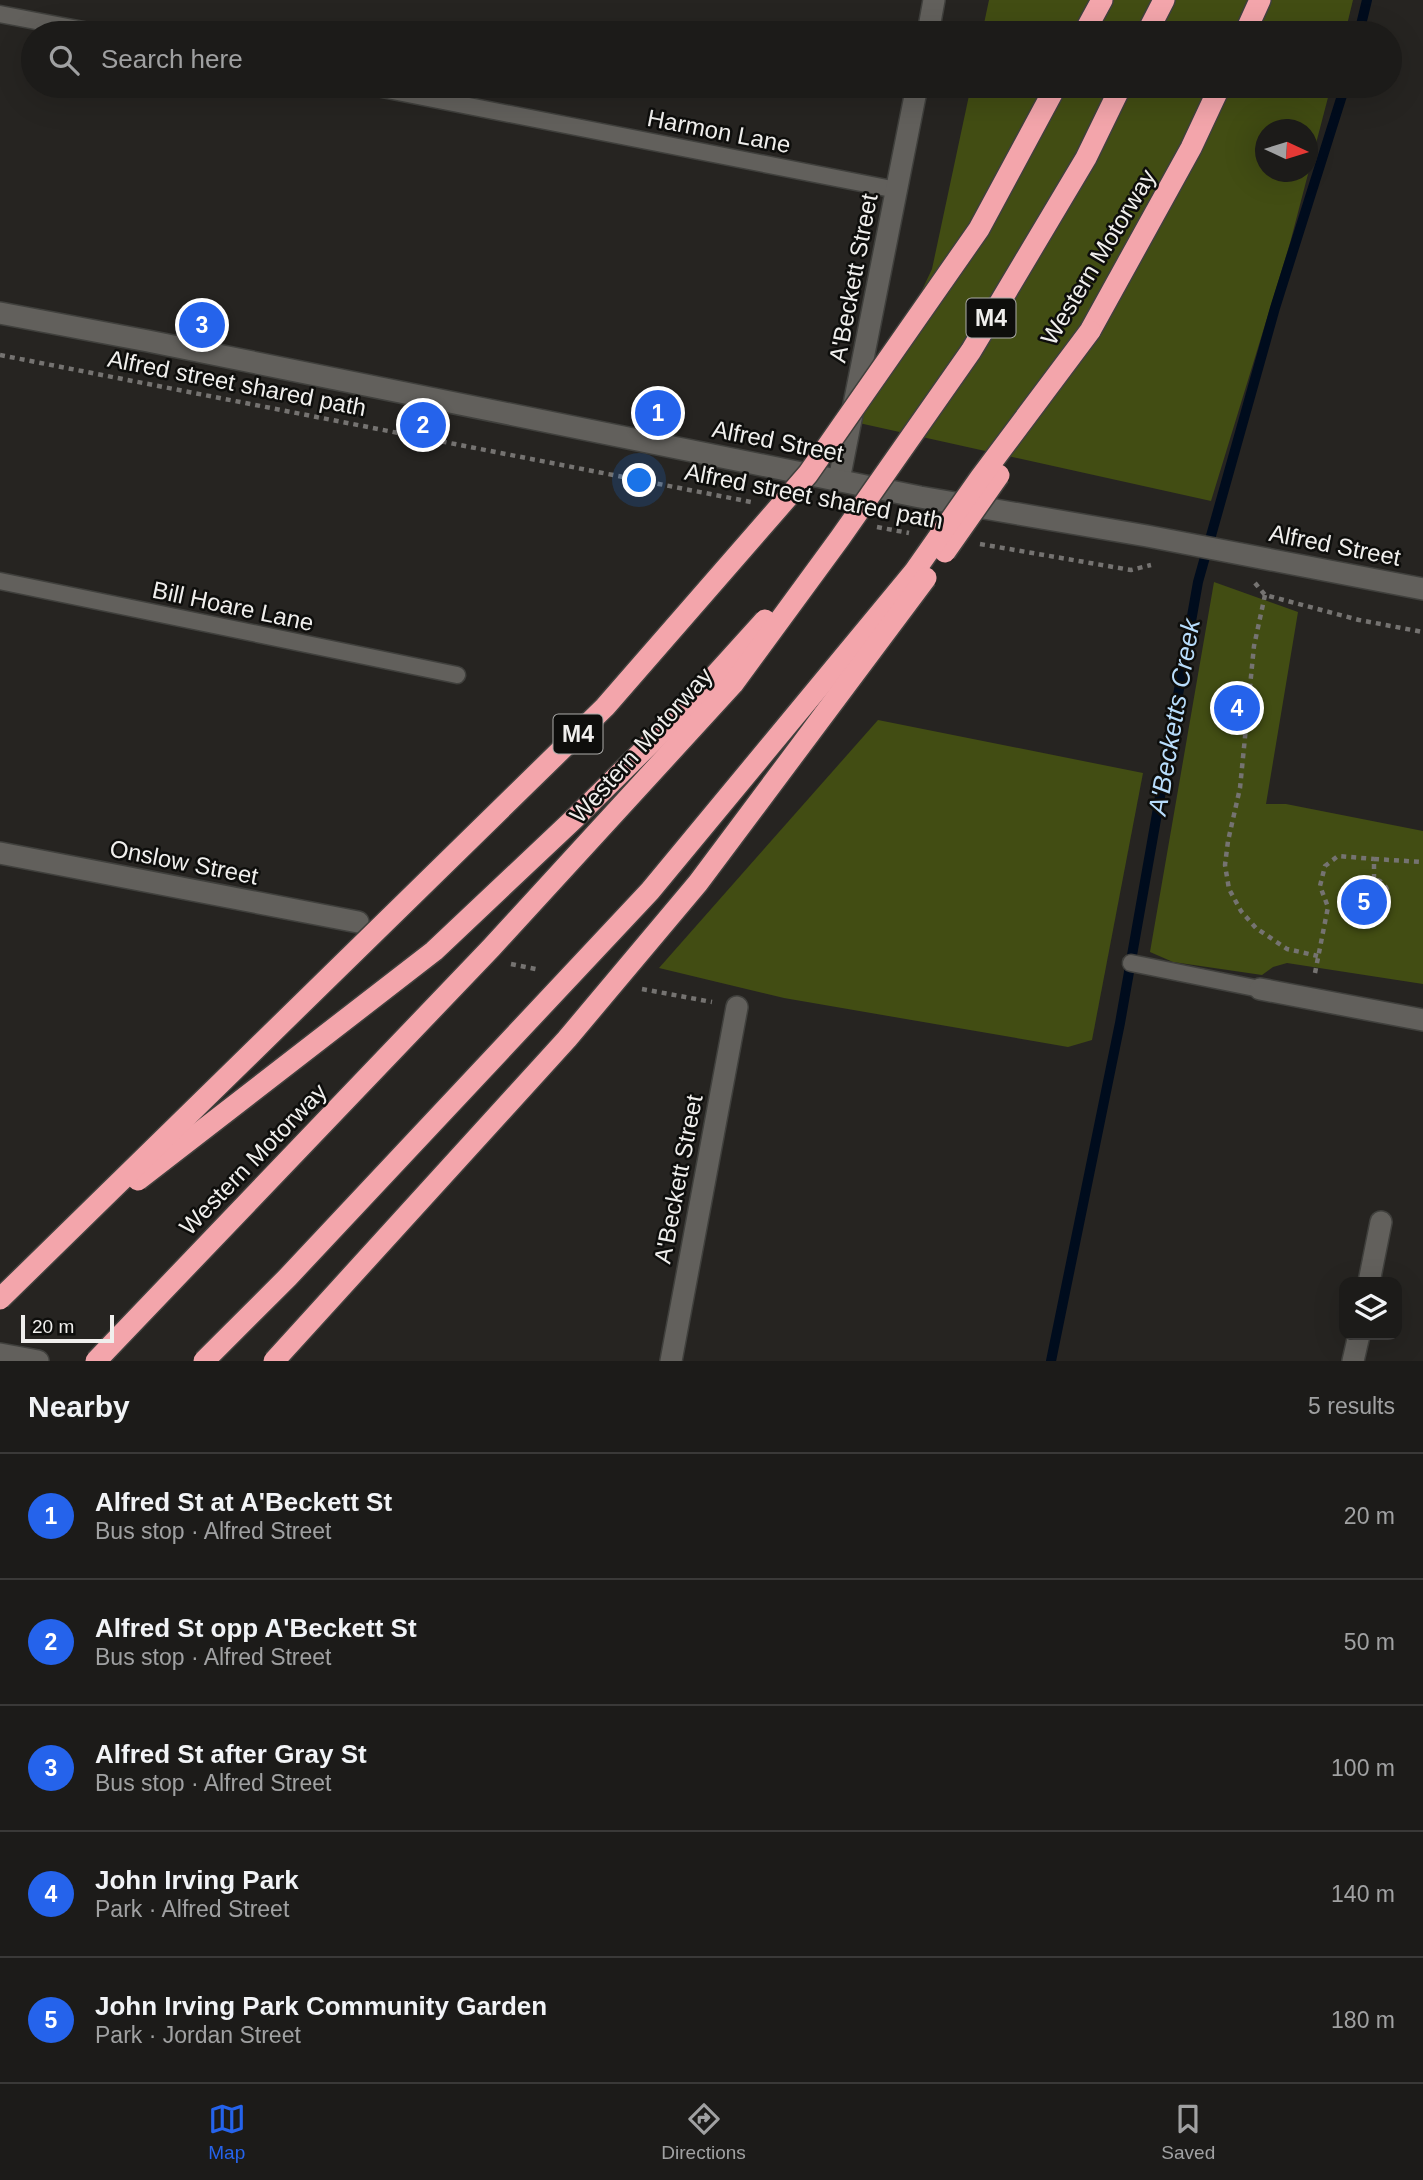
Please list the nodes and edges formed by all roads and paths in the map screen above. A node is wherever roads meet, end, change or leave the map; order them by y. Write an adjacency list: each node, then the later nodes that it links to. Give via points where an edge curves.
1 (934, 0): 7 (street)
2 (1102, 0): 8 (highway)
3 (1164, 0): 9 (highway)
4 (1260, 0): 10 (highway)
5 (0, 14): 6 (lane)
6 (36, 21)
7 (930, 21)
8 (1091, 21)
9 (1153, 21)
10 (1250, 21)
11 (428, 98): 16 (lane, Harmon Lane)
12 (916, 98): 16 (street, A'Beckett Street)
13 (1050, 98): 47 (highway, M4, bridge, via 979,229 800,484 605,707)
14 (1115, 98): 24 (highway, Western Motorway / M4, bridge, via 1086,158 971,351)
15 (1214, 98): 18 (highway, Western Motorway)
16 (897, 190): 20 (street, A'Beckett Street)
17 (0, 313): 20 (street, Alfred Street)
18 (1090, 331): 52 (highway, Western Motorway, bridge, via 914,572 650,891); 53 (highway, bridge, via 973,515 698,883 567,1039)
19 (0, 355): 21 (path, Alfred street shared path)
20 (839, 480): 29 (street, Alfred Street)
21 (762, 504)
22 (870, 526): 23 (path, Alfred street shared path)
23 (911, 533)
24 (840, 538): 46 (highway, bridge, via 679,715 434,951); 51 (highway, Western Motorway / M4, bridge, via 733,684 491,948)
25 (979, 544): 26 (path, via 1131,570)
26 (1156, 563)
27 (1252, 581): 30 (path)
28 (0, 582): 32 (lane, Bill Hoare Lane)
29 (1423, 589)
30 (1265, 595): 31 (path); 38 (path, via 1254,646 1240,788 1225,865 1229,889 1256,928 1287,949)
31 (1423, 632)
32 (457, 675)
33 (0, 853): 37 (street, Onslow Street)
34 (1374, 859): 35 (path); 36 (path); 38 (path, via 1338,856 1325,866 1320,886 1328,907)
35 (1423, 862)
36 (1374, 880): 36 (path, via 1383,884 1388,898 1379,909 1369,911 1357,901 1357,890)
37 (358, 922)
38 (1318, 956): 41 (path)
39 (1131, 963): 40 (lane)
40 (1260, 989): 41 (street)
41 (1310, 998): 43 (street)
42 (737, 1007): 54 (street, A'Beckett Street)
43 (1423, 1020)
44 (1381, 1222): 45 (street)
45 (1370, 1277)
46 (0, 1286)
47 (0, 1299)
48 (1358, 1340): 55 (street)
49 (0, 1354): 50 (street)
50 (38, 1361)
51 (96, 1361)
52 (204, 1361)
53 (274, 1361)
54 (671, 1361)
55 (1353, 1361)

